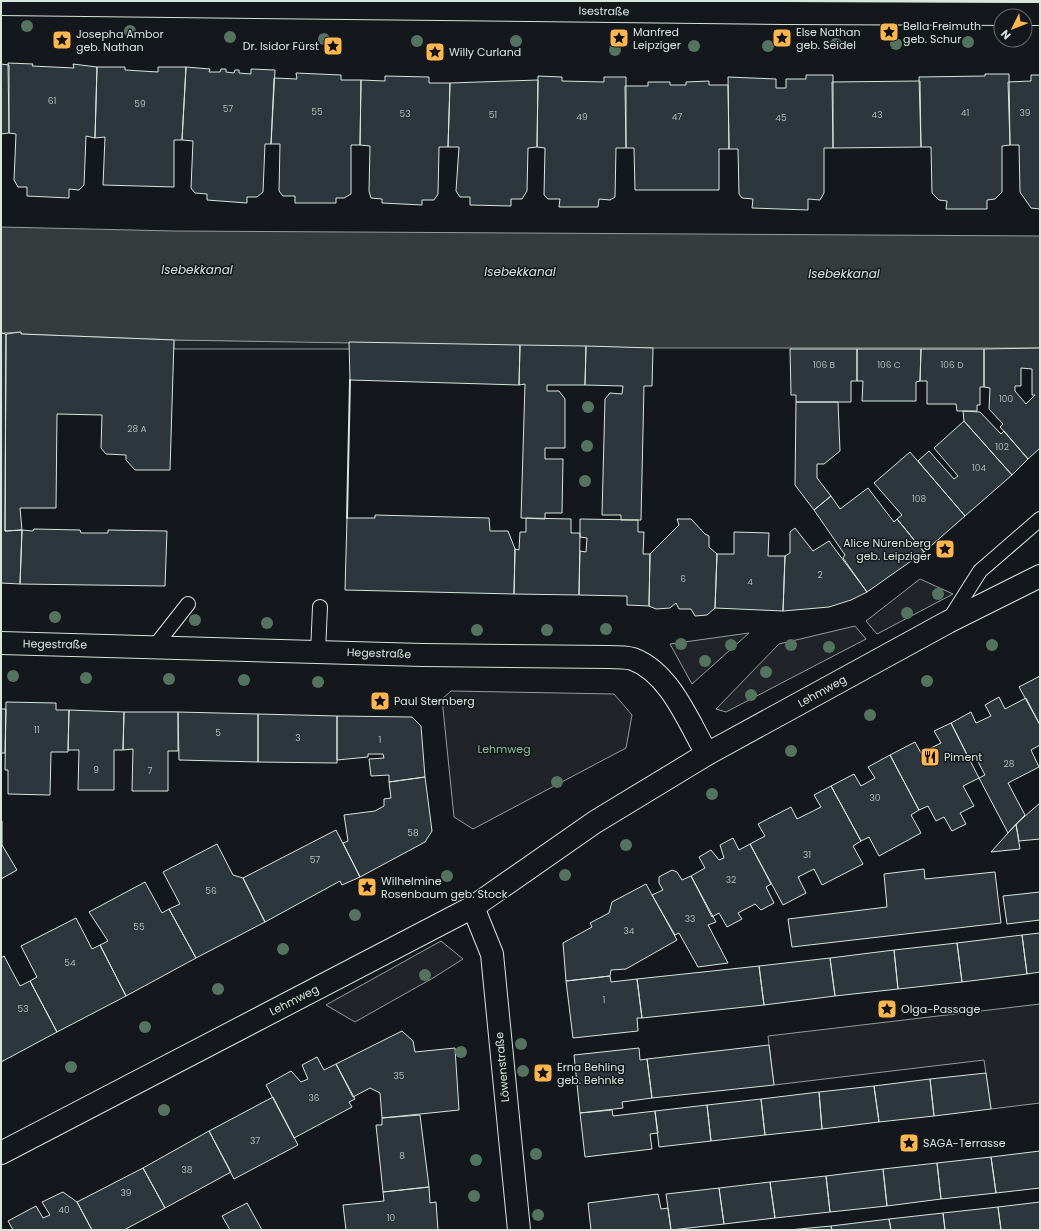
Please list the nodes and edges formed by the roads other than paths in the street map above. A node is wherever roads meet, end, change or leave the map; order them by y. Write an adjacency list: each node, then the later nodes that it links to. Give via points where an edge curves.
1 (1, 4): 2 (street, Isestraße)
2 (1040, 14)
3 (1040, 519): 7 (lane, via 980,571)
4 (1040, 576): 7 (street, Lehmweg)
5 (188, 604): 9 (lane)
6 (320, 607): 10 (lane)
7 (948, 622): 11 (street, Lehmweg)
8 (1, 643): 9 (street, Hegestraße)
9 (155, 646): 10 (street, Hegestraße)
10 (318, 652): 11 (street, Hegestraße, via 632,659 650,668 665,681)
11 (707, 754): 12 (street, Lehmweg, via 595,822)
12 (473, 907): 13 (street, Lehmweg); 14 (street, Löwenstraße, via 492,954)
13 (1, 1153)
14 (518, 1230)

